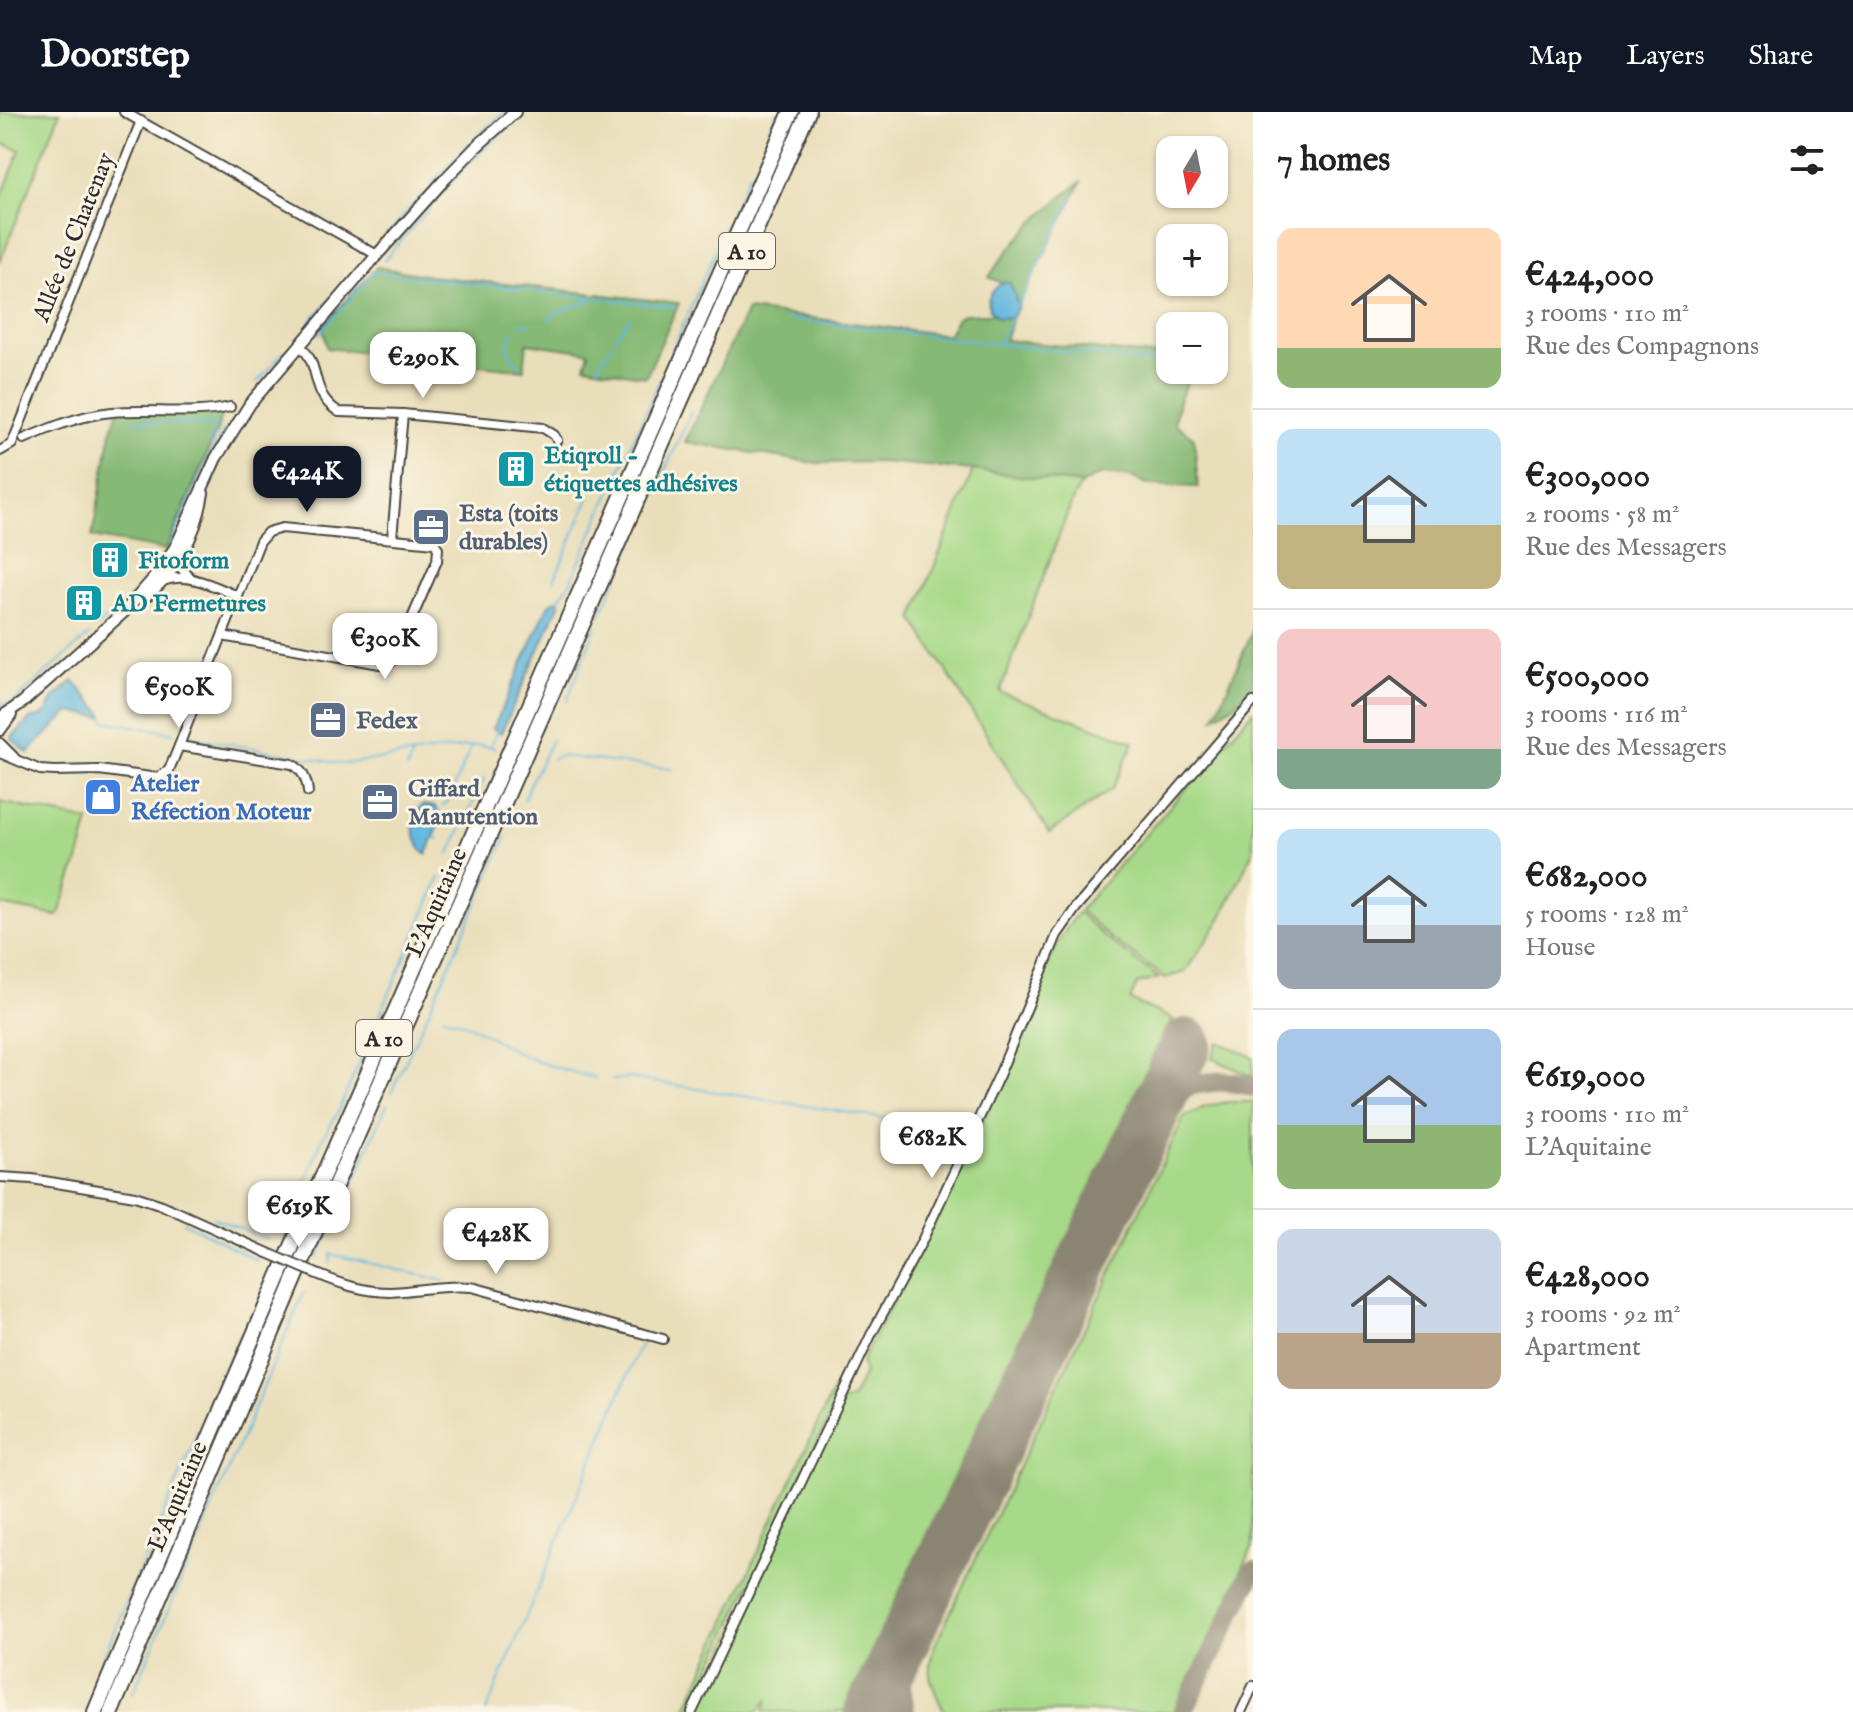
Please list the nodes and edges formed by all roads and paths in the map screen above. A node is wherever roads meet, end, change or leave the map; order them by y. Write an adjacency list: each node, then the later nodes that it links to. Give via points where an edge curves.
1 (124, 112): 5 (street)
2 (515, 112): 6 (street)
3 (791, 112): 30 (highway, L'Aquitaine / A 10, via 300,1228)
4 (808, 112): 31 (highway, L'Aquitaine / A 10, via 320,1220)
5 (141, 121): 6 (street); 11 (street, Allée de Chatenay)
6 (377, 255): 7 (street)
7 (299, 345): 9 (street, via 309,353 321,395 336,410); 13 (street, via 245,411)
8 (230, 407): 11 (street, via 111,412)
9 (403, 414): 10 (street, via 543,428); 14 (street)
10 (557, 440)
11 (18, 441): 12 (street)
12 (0, 451)
13 (207, 476): 15 (street); 15 (street, via 197,521)
14 (392, 538): 16 (street, via 272,530 260,541); 17 (street, via 435,543 438,549 395,657 386,665)
15 (171, 570): 16 (street); 18 (street)
16 (238, 596): 17 (street)
17 (222, 636): 23 (street)
18 (23, 702): 20 (street); 21 (street)
19 (1253, 702): 32 (street, via 1057,935 931,1222 871,1335)
20 (0, 718)
21 (0, 730)
22 (0, 743): 25 (street)
23 (179, 746): 25 (street, via 169,770 158,778 40,770); 26 (street, via 292,764)
24 (0, 753): 25 (street)
25 (21, 762)
26 (308, 792)
27 (0, 1177): 28 (street, bridge, via 146,1199 348,1286 379,1291 472,1287)
28 (663, 1339)
29 (1253, 1686): 33 (street)
30 (95, 1712)
31 (111, 1712)
32 (692, 1712)
33 (1241, 1712)

